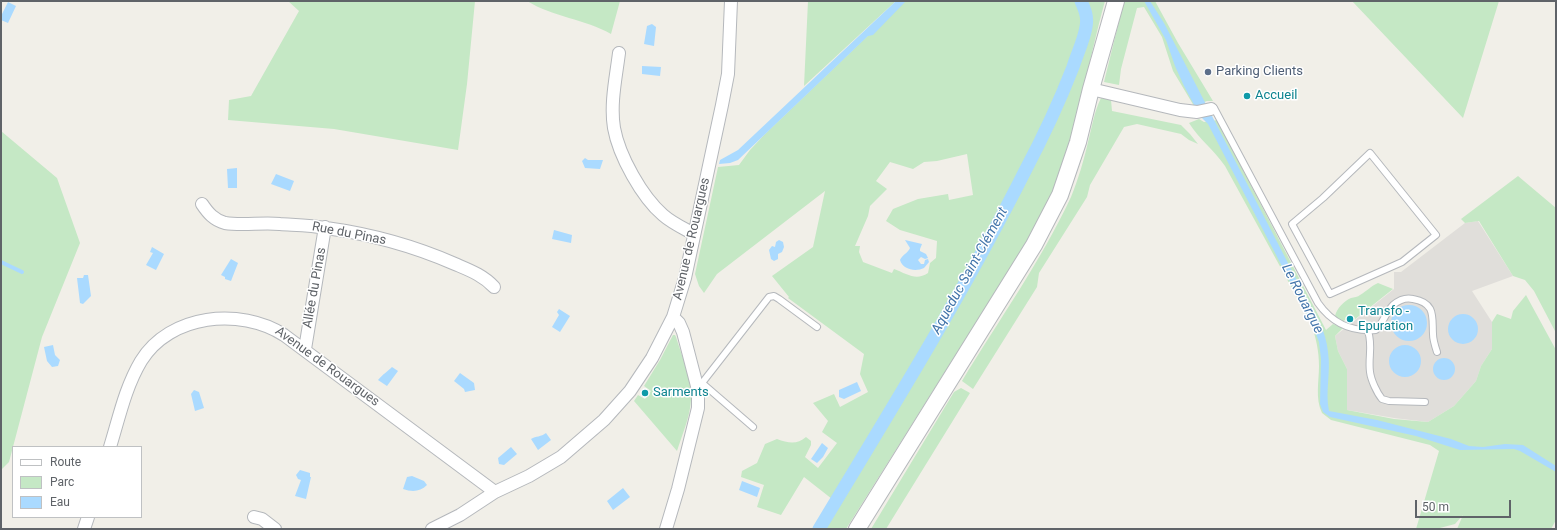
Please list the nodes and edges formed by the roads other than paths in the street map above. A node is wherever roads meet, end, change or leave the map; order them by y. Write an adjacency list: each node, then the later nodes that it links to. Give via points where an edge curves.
1 (731, 1): 9 (street, Avenue de Rouargues, via 726,82)
2 (1116, 1): 4 (street)
3 (619, 52): 9 (street, via 613,109 614,128 622,151 633,177 654,206 678,226)
4 (1091, 89): 5 (street, via 1180,110 1197,112); 27 (street, via 1074,158 1060,195 1044,226 989,319)
5 (1211, 109): 13 (lane, via 1214,108 1318,303 1328,316 1346,327)
6 (1370, 153): 6 (lane, via 1436,235 1402,262 1330,294 1292,224)
7 (202, 204): 8 (street, Rue du Pinas, via 211,216 225,222)
8 (325, 227): 10 (street, Rue du Pinas, via 403,245 439,257 475,272); 14 (street, Allée du Pinas)
9 (694, 234): 11 (street, Avenue de Rouargues, via 686,278)
10 (494, 287)
11 (673, 317): 16 (street, via 683,332); 20 (street, Avenue de Rouargues, via 641,375 604,420 561,456 529,476)
12 (817, 326): 16 (lane, via 779,299 770,297)
13 (1368, 331): 15 (lane, via 1376,330 1381,325 1398,300 1414,299 1424,303 1433,314 1433,337); 17 (lane, via 1371,340 1370,372 1377,393 1382,399 1389,401)
14 (305, 349): 19 (street, Avenue de Rouargues, via 274,328 247,320 212,319 180,329 156,343 142,360 128,388); 20 (street, Avenue de Rouargues)
15 (1437, 352)
16 (699, 385): 18 (lane); 26 (street, via 698,408)
17 (1425, 402)
18 (753, 427)
19 (110, 446)
20 (495, 492): 25 (street, Avenue de Rouargues)
21 (254, 517): 24 (street, via 262,519)
22 (88, 518): 23 (street)
23 (84, 529)
24 (275, 529)
25 (432, 529)
26 (666, 529)
27 (857, 529)

